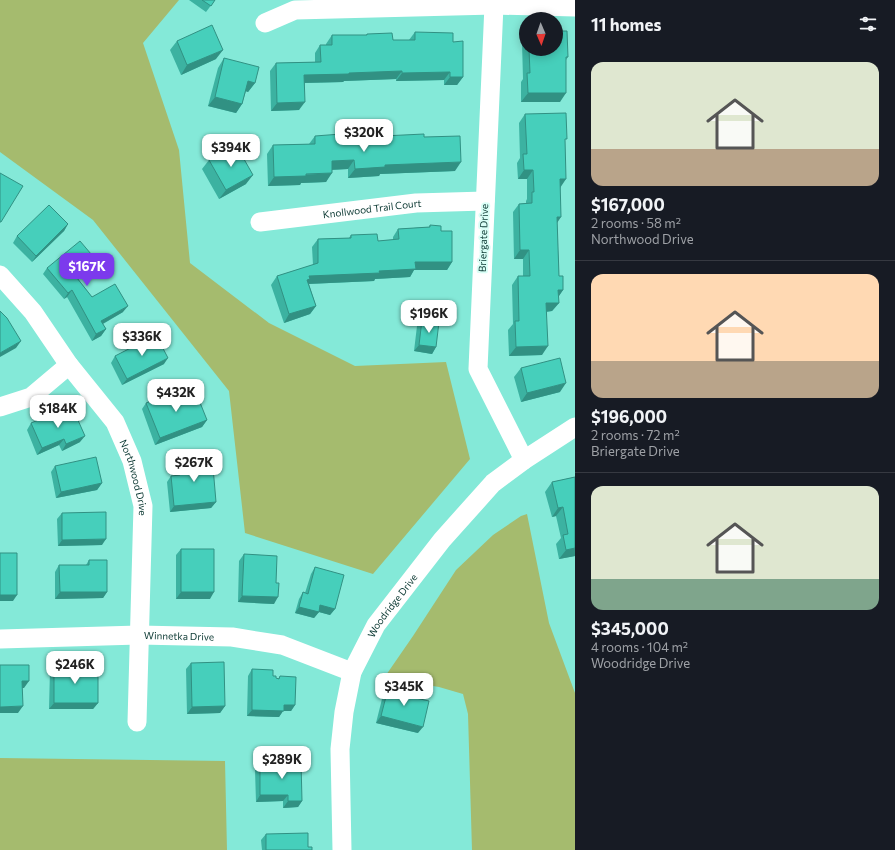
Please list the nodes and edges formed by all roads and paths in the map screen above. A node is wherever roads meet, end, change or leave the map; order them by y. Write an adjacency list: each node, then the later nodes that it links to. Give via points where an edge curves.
1 (494, 5): 2 (street); 3 (street, via 295,10); 4 (street, Briergate Drive)
2 (575, 7)
3 (265, 23)
4 (485, 201): 5 (street, Knollwood Trail Court, via 416,203); 10 (street, Briergate Drive, via 478,369)
5 (260, 222)
6 (0, 275): 7 (street, Northwood Drive, via 33,312)
7 (69, 365): 8 (street, via 31,397); 11 (street, Northwood Drive, via 115,422 132,461 143,506)
8 (0, 407)
9 (575, 427): 10 (street, Woodridge Drive)
10 (524, 460): 13 (street, Woodridge Drive, via 493,483 442,540 376,625)
11 (139, 635): 12 (street, Winnetka Drive); 13 (street, Winnetka Drive, via 232,638 282,645); 14 (street, Northwood Drive)
12 (0, 639)
13 (352, 672): 15 (street, Woodridge Drive, via 340,749)
14 (137, 722)
15 (342, 850)

